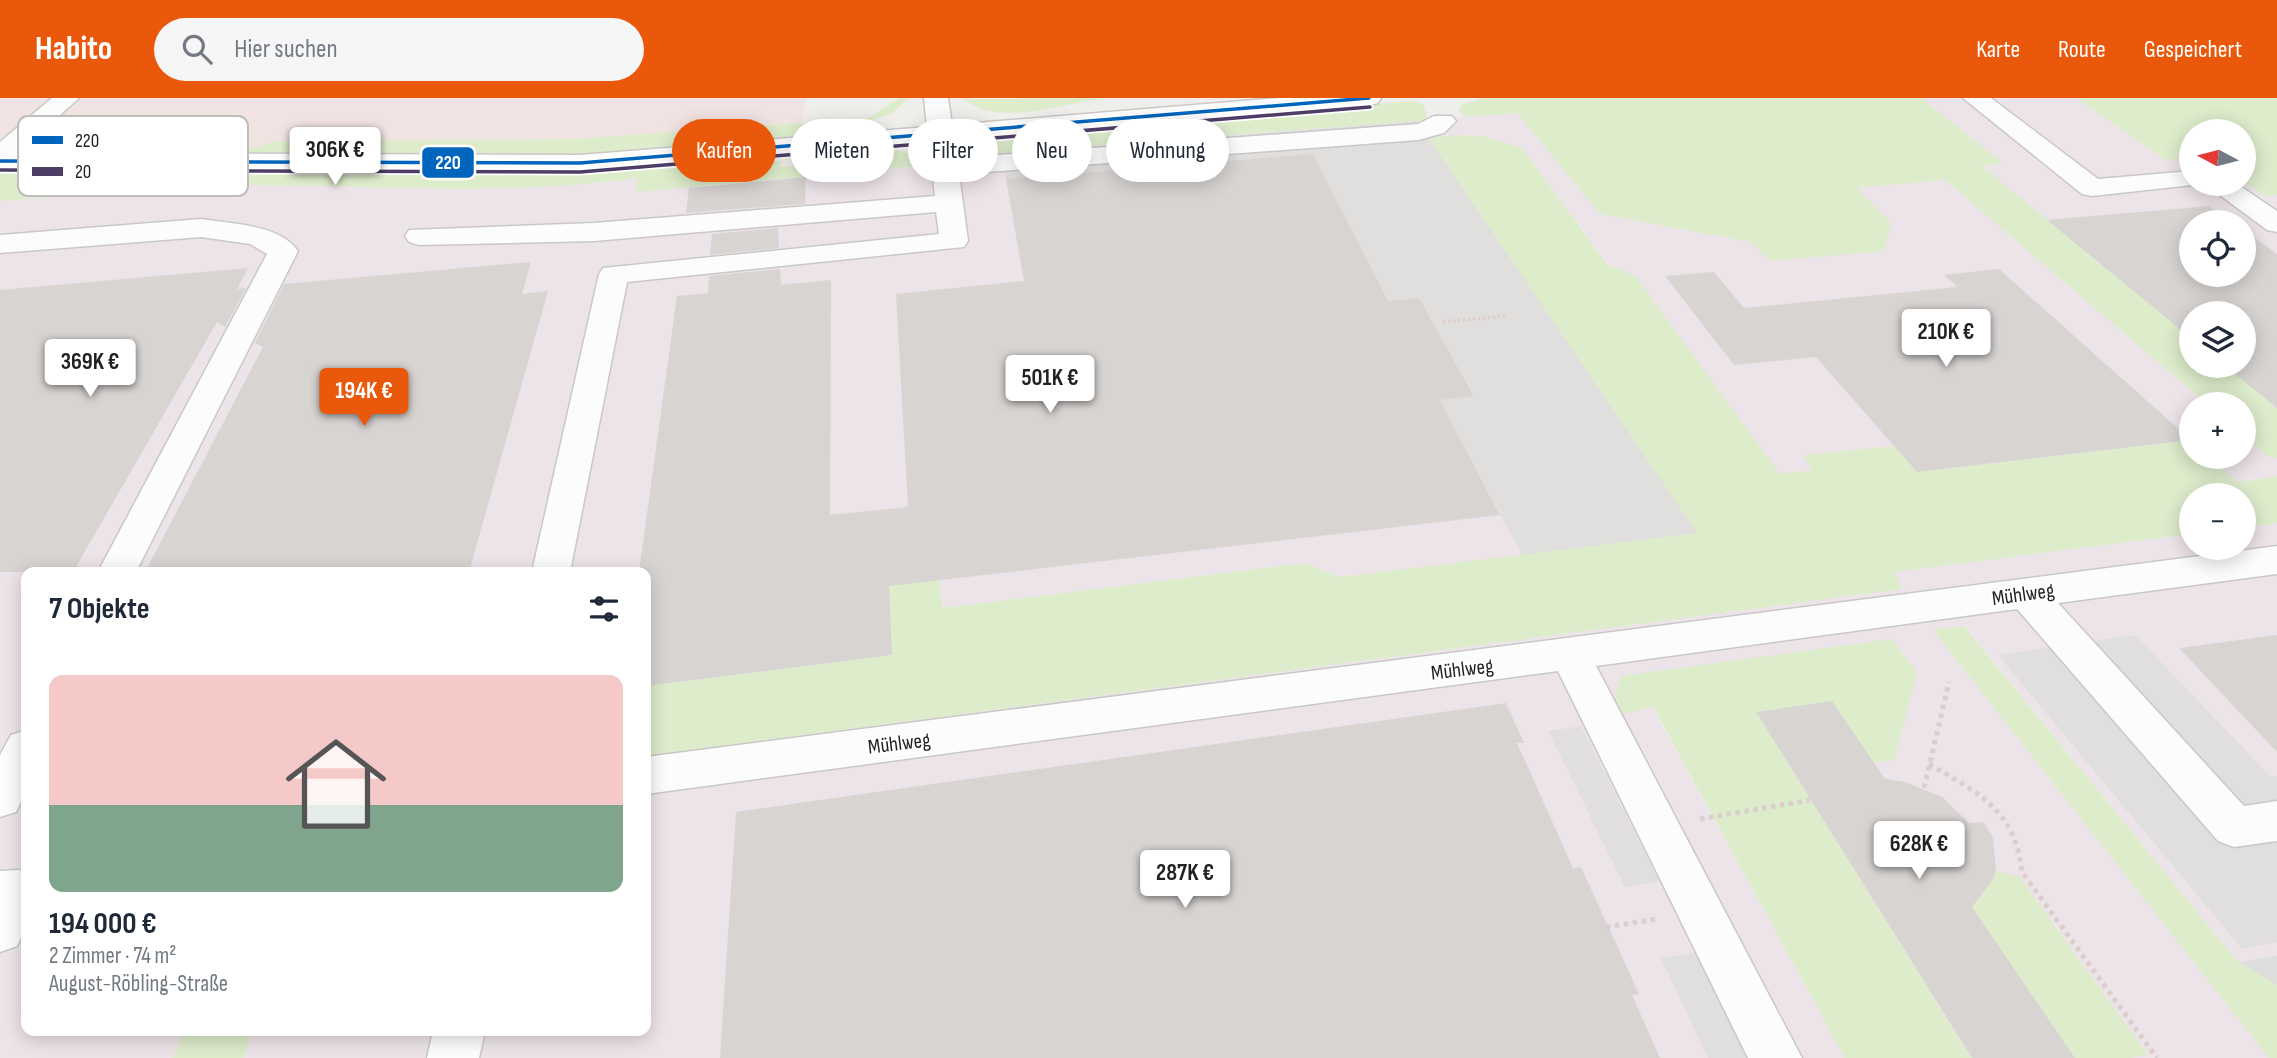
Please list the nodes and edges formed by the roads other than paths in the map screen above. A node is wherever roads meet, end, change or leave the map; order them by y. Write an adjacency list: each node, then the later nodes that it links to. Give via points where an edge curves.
1 (67, 98): 5 (street)
2 (936, 98): 6 (street)
3 (1369, 98): 8 (street)
4 (1975, 98): 16 (street, via 2092,188)
5 (46, 116)
6 (939, 119)
7 (1443, 121): 14 (street, via 1418,132)
8 (998, 127)
9 (908, 134): 15 (street, via 580,163)
10 (18, 140): 11 (street)
11 (0, 155)
12 (0, 162): 13 (street)
13 (18, 162)
14 (998, 163)
15 (248, 164)
16 (2179, 180)
17 (946, 182): 19 (street)
18 (2236, 196): 20 (street)
19 (949, 203): 21 (street, via 594,232); 25 (street, via 954,241 614,274)
20 (2277, 224)
21 (419, 236)
22 (0, 244): 24 (street, via 201,228 258,237 283,251)
23 (2277, 560): 26 (street, Mühlweg)
24 (120, 567)
25 (552, 567)
26 (2026, 593): 27 (street, Mühlweg); 31 (street, via 2234,827)
27 (1570, 655): 29 (street, Mühlweg); 36 (street)
28 (21, 758): 30 (street)
29 (651, 775)
30 (0, 798)
31 (2277, 821)
32 (0, 893): 33 (street, via 19,891)
33 (0, 930)
34 (458, 1036): 35 (street)
35 (453, 1058)
36 (1776, 1058)

